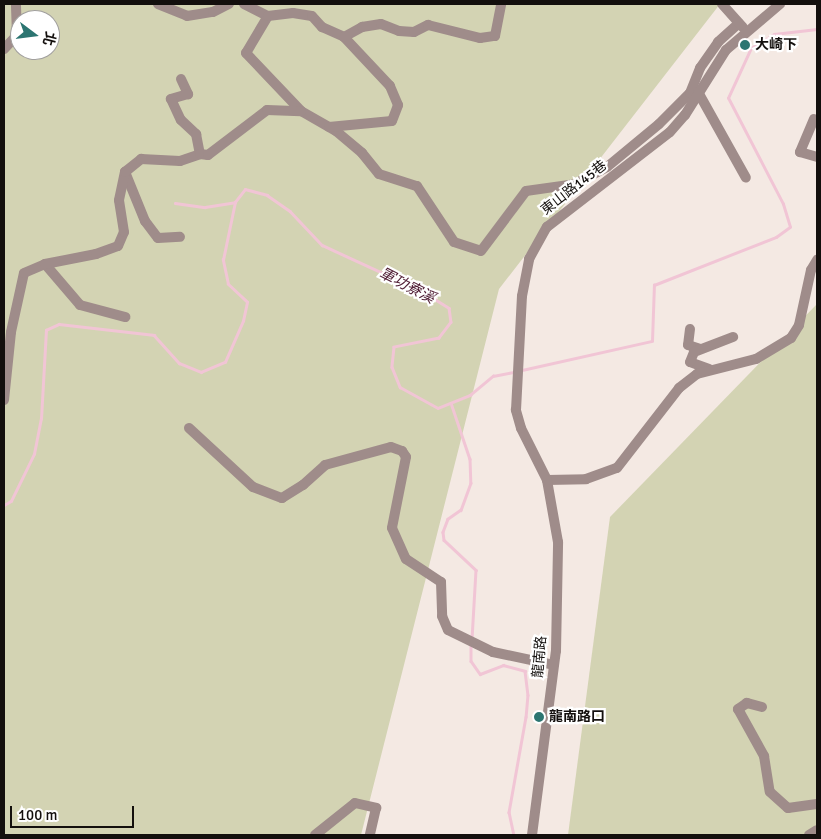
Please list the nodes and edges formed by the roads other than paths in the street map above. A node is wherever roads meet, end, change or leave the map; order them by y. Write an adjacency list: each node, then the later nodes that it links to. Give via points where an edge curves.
1 (16, 4): 12 (street, via 17,35)
2 (158, 4): 3 (street, via 187,16 213,12)
3 (229, 4)
4 (244, 4): 8 (street)
5 (501, 4): 11 (street, via 495,36 480,38 428,24 414,32 399,31 381,24 362,27)
6 (722, 4): 9 (street)
7 (780, 4): 10 (street, 東山路145巷)
8 (268, 16): 11 (street, via 293,13 312,16 322,27); 15 (street, via 246,53)
9 (739, 23): 10 (street); 17 (street, via 718,42 700,68 690,93 659,124 607,167 575,184 526,191 481,251 454,242 417,186 378,174 362,153)
10 (746, 32): 14 (street, 東山路145巷, via 726,50)
11 (344, 37): 17 (street, via 390,86 398,105 392,121)
12 (4, 49)
13 (182, 79): 18 (street, via 188,94 171,99 181,120 196,134)
14 (698, 92): 21 (street); 32 (street, 東山路145巷, via 685,115 670,132 547,227 530,259 515,393 521,428)
15 (301, 111): 17 (street); 18 (street, via 267,110 208,155)
16 (814, 119): 19 (street, via 800,152)
17 (329, 127)
18 (200, 154): 20 (street, via 180,161 141,159)
19 (817, 157)
20 (125, 172): 22 (street, via 145,221 158,238); 24 (street, via 119,200 124,232 118,246 96,254)
21 (746, 178)
22 (180, 237)
23 (817, 260): 29 (street, via 811,270 799,325 791,338 756,359)
24 (45, 264): 25 (street, via 80,306); 30 (street, via 24,273 11,332)
25 (125, 317)
26 (690, 329): 28 (street, via 688,345)
27 (733, 337): 28 (street)
28 (700, 349): 29 (street, via 694,352 690,362)
29 (709, 369): 32 (street, via 678,388 617,468 586,480)
30 (4, 400)
31 (189, 428): 33 (street, via 243,480 272,497 289,495 325,465 338,460 391,447 402,451 406,457 392,528 406,559 441,582 442,616 448,630 473,644)
32 (547, 480): 33 (street, 龍南路, via 558,542)
33 (554, 665): 39 (street, 龍南路)
34 (762, 707): 35 (street, via 748,703 738,709 764,756 770,792 788,808)
35 (817, 804)
36 (817, 830): 40 (street)
37 (315, 835): 38 (street, via 355,803 376,808)
38 (370, 835)
39 (532, 835)
40 (809, 835)

